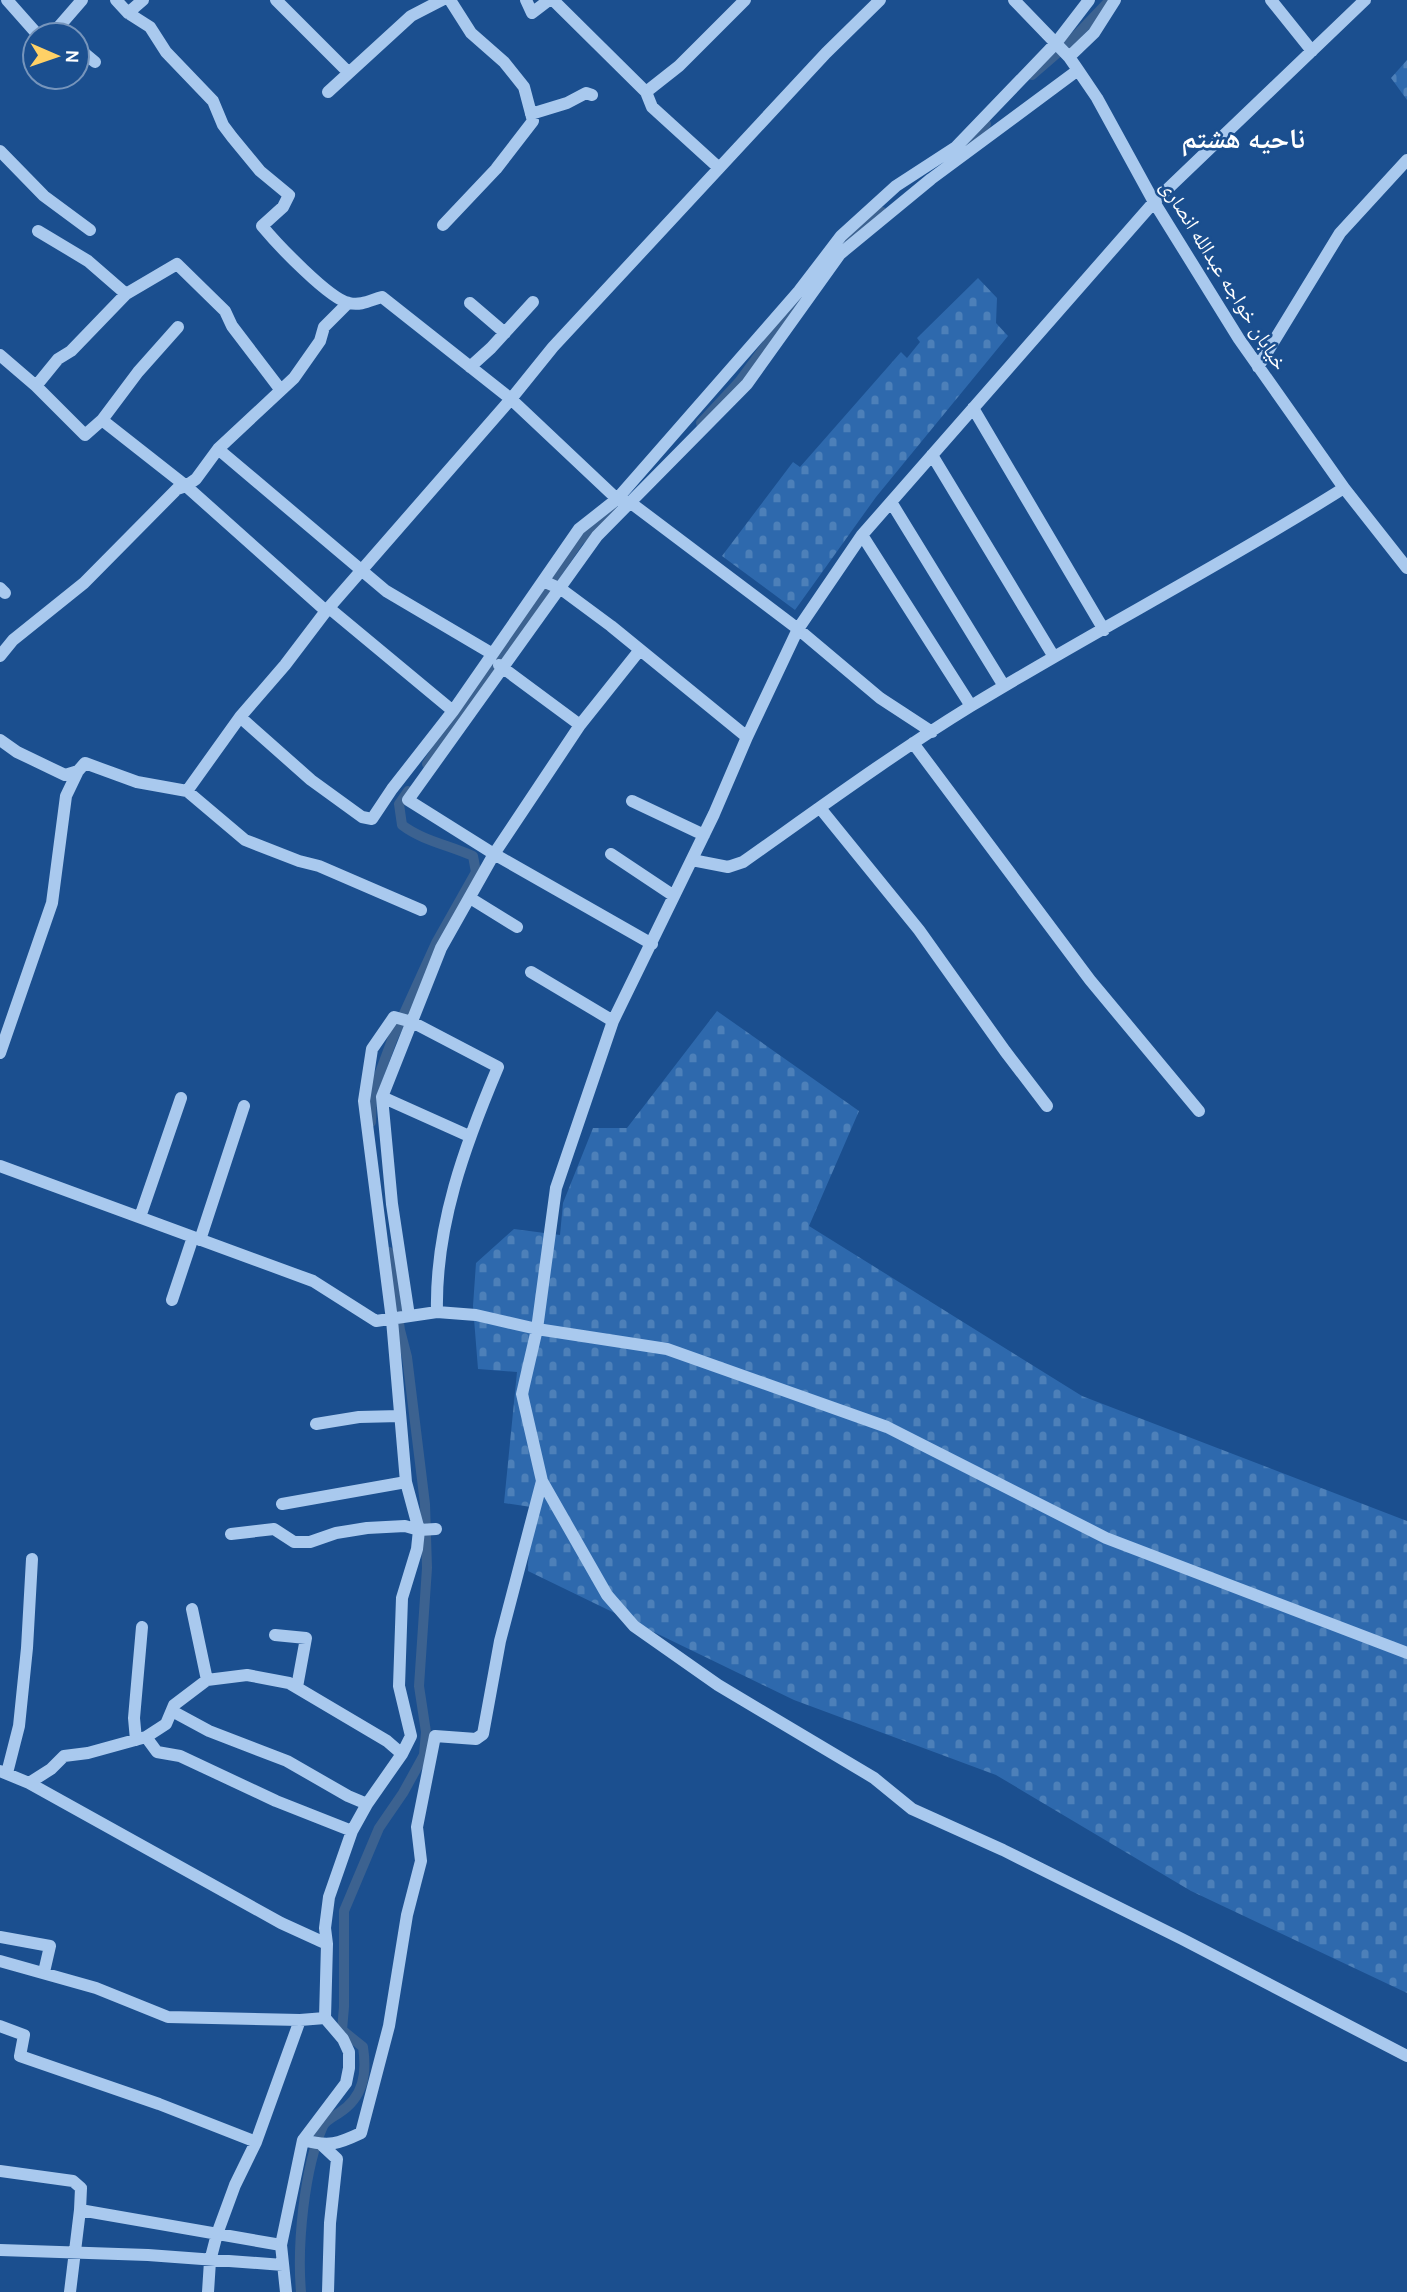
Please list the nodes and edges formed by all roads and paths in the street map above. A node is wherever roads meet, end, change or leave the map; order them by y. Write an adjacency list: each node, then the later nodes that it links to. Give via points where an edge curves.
1 (7, 0): 18 (street)
2 (82, 0): 19 (street)
3 (116, 0): 17 (street)
4 (143, 0): 17 (street)
5 (276, 0): 26 (street)
6 (442, 0): 26 (street, via 411,16)
7 (450, 0): 30 (street, via 471,33 524,87)
8 (526, 0): 9 (street, via 532,13)
9 (551, 0): 28 (street)
10 (745, 0): 28 (street)
11 (880, 0): 33 (street)
12 (1014, 0): 20 (street, خیابان خواجه عبدالله انصاری)
13 (1089, 0): 20 (street)
14 (1115, 0): 22 (street, via 1094,33)
15 (1271, 0): 21 (street)
16 (1365, 0): 21 (street)
17 (128, 13): 40 (street, via 150,27 166,52 213,101 232,137 289,195 262,226 334,296)
18 (26, 21)
19 (64, 21)
20 (1056, 43): 22 (street, خیابان خواجه عبدالله انصاری); 56 (street, via 956,147 896,186 841,236 799,291)
21 (1312, 51): 34 (street)
22 (1069, 57): 25 (street, خیابان خواجه عبدالله انصاری)
23 (91, 59): 24 (street)
24 (94, 62)
25 (1078, 70): 34 (street, خیابان خواجه عبدالله انصاری); 58 (street, via 931,179 840,254 747,384)
26 (348, 72): 27 (street)
27 (328, 92)
28 (646, 92): 33 (street, via 652,107)
29 (592, 95): 30 (street, via 586,93)
30 (531, 114): 35 (street, via 533,121 496,169)
31 (0, 151): 36 (street, via 44,196)
32 (1407, 160): 46 (street, via 1340,233)
33 (719, 168): 49 (street, via 553,347)
34 (1154, 202): 46 (street, خیابان خواجه عبدالله انصاری); 50 (street)
35 (443, 225)
36 (90, 230)
37 (38, 231): 38 (street, via 88,261)
38 (126, 294): 47 (street); 48 (street, via 177,264 225,311)
39 (533, 302): 43 (street)
40 (348, 303): 45 (street, via 361,304 382,296); 48 (street, via 324,327 320,341)
41 (470, 303): 43 (street)
42 (178, 327): 51 (street)
43 (505, 332): 45 (street)
44 (0, 355): 47 (street)
45 (470, 367): 49 (street)
46 (1258, 367): 55 (street, خیابان خواجه عبدالله انصاری)
47 (36, 386): 51 (street, via 85,435)
48 (281, 389): 52 (street)
49 (511, 399): 56 (street); 61 (street)
50 (974, 408): 53 (street); 66 (street)
51 (102, 421): 54 (street)
52 (218, 449): 54 (street); 61 (street)
53 (932, 455): 57 (street); 70 (street)
54 (186, 486): 64 (street); 69 (street, via 177,489 84,583 13,640)
55 (1344, 488): 60 (street, خیابان خواجه عبدالله انصاری); 66 (street)
56 (617, 499): 58 (street); 62 (street, via 579,529)
57 (891, 502): 59 (street); 72 (street)
58 (631, 503): 63 (street, via 597,536); 65 (street)
59 (862, 535): 65 (street); 73 (street)
60 (1407, 568)
61 (361, 571): 64 (street); 68 (street)
62 (543, 581): 63 (street); 68 (street)
63 (561, 589): 67 (street); 71 (street)
64 (328, 609): 74 (street); 75 (street)
65 (798, 629): 77 (street, via 880,698); 78 (street)
66 (1104, 630): 70 (street)
67 (639, 651): 76 (street); 78 (street)
68 (490, 655): 71 (street); 74 (street)
69 (0, 656)
70 (1054, 657): 72 (street)
71 (503, 668): 76 (street); 84 (street)
72 (1004, 687): 73 (street)
73 (971, 706): 77 (street)
74 (453, 711): 82 (street)
75 (240, 717): 82 (street, via 311,780 362,817 372,819); 83 (street)
76 (580, 725): 88 (street)
77 (932, 732): 80 (street)
78 (747, 737): 87 (street)
79 (0, 740): 81 (street, via 65,775)
80 (912, 743): 86 (street); 104 (street, via 1090,980)
81 (78, 771): 83 (street, via 85,763 137,782); 99 (street, via 66,796 52,903)
82 (392, 789): 84 (street)
83 (187, 791): 93 (street, via 245,839)
84 (408, 800): 88 (street)
85 (632, 802): 87 (street)
86 (820, 808): 90 (street, via 743,862 728,867); 102 (street, via 919,930)
87 (704, 835): 90 (street)
88 (494, 854): 92 (street); 95 (street)
89 (611, 854): 91 (street)
90 (692, 860): 91 (street)
91 (674, 897): 95 (street)
92 (470, 898): 94 (street); 98 (street, via 441,948)
93 (421, 909)
94 (517, 927)
95 (652, 944): 97 (street)
96 (531, 972): 97 (street)
97 (613, 1021): 113 (street, via 556,1188)
98 (412, 1022): 100 (street); 105 (street, via 498,1067); 112 (street, via 394,1017 372,1049 364,1101)
99 (0, 1052)
100 (382, 1097): 105 (street); 111 (street)
101 (181, 1098): 107 (street)
102 (1048, 1106)
103 (244, 1107): 108 (street)
104 (1199, 1111)
105 (469, 1136): 110 (street, via 441,1239)
106 (0, 1166): 107 (street)
107 (140, 1217): 108 (street)
108 (197, 1238): 109 (street); 112 (street, via 313,1281 376,1321)
109 (172, 1300)
110 (437, 1312): 111 (street); 113 (street, via 476,1315)
111 (409, 1317): 112 (street)
112 (392, 1320): 114 (street)
113 (537, 1329): 116 (street, via 522,1394); 126 (street, via 667,1349 887,1427 1106,1538)
114 (400, 1416): 115 (street); 117 (street)
115 (316, 1424)
116 (542, 1481): 131 (street, via 500,1641 483,1734 476,1739); 145 (street, via 607,1595 625,1616 718,1685 873,1778 912,1809 1110,1903)
117 (406, 1482): 118 (street); 120 (street)
118 (282, 1504)
119 (436, 1529): 120 (street)
120 (419, 1530): 121 (street, via 367,1528 310,1542 294,1542 274,1529); 130 (street, via 401,1611 399,1686)
121 (231, 1534)
122 (32, 1559): 134 (street, via 19,1726)
123 (192, 1609): 127 (street)
124 (142, 1627): 132 (street, via 134,1718)
125 (275, 1635): 128 (street, via 306,1638)
126 (1407, 1653)
127 (207, 1680): 128 (street, via 247,1675); 129 (street)
128 (297, 1687): 133 (street)
129 (172, 1711): 132 (street, via 166,1724); 136 (street, via 209,1731 287,1761)
130 (411, 1736): 131 (street); 133 (street)
131 (435, 1736): 148 (street, via 417,1826 421,1861 407,1915 390,2026 361,2133)
132 (141, 1738): 135 (street, via 64,1756); 137 (street, via 157,1752 180,1756)
133 (402, 1754): 136 (street)
134 (3, 1772): 135 (street)
135 (29, 1783): 139 (street)
136 (367, 1804): 137 (street)
137 (352, 1831): 139 (street, via 329,1897)
138 (0, 1937): 141 (street, via 50,1946)
139 (327, 1944): 142 (street)
140 (0, 1961): 141 (street)
141 (44, 1972): 143 (street, via 168,2017)
142 (325, 2018): 143 (street); 146 (street, via 343,2039 349,2068 346,2082)
143 (300, 2020): 147 (street)
144 (0, 2026): 147 (street, via 24,2035 20,2056)
145 (1407, 2056)
146 (303, 2140): 148 (street); 152 (street)
147 (256, 2142): 151 (street)
148 (322, 2145): 160 (street, via 337,2159)
149 (0, 2171): 150 (street, via 73,2181 81,2188)
150 (80, 2210): 151 (street); 154 (street)
151 (217, 2234): 152 (street); 155 (street)
152 (281, 2245): 156 (street)
153 (0, 2250): 154 (street)
154 (75, 2251): 155 (street); 157 (street)
155 (210, 2261): 156 (street); 158 (street)
156 (283, 2265): 159 (street)
157 (70, 2292)
158 (208, 2292)
159 (286, 2292)
160 (328, 2292)

